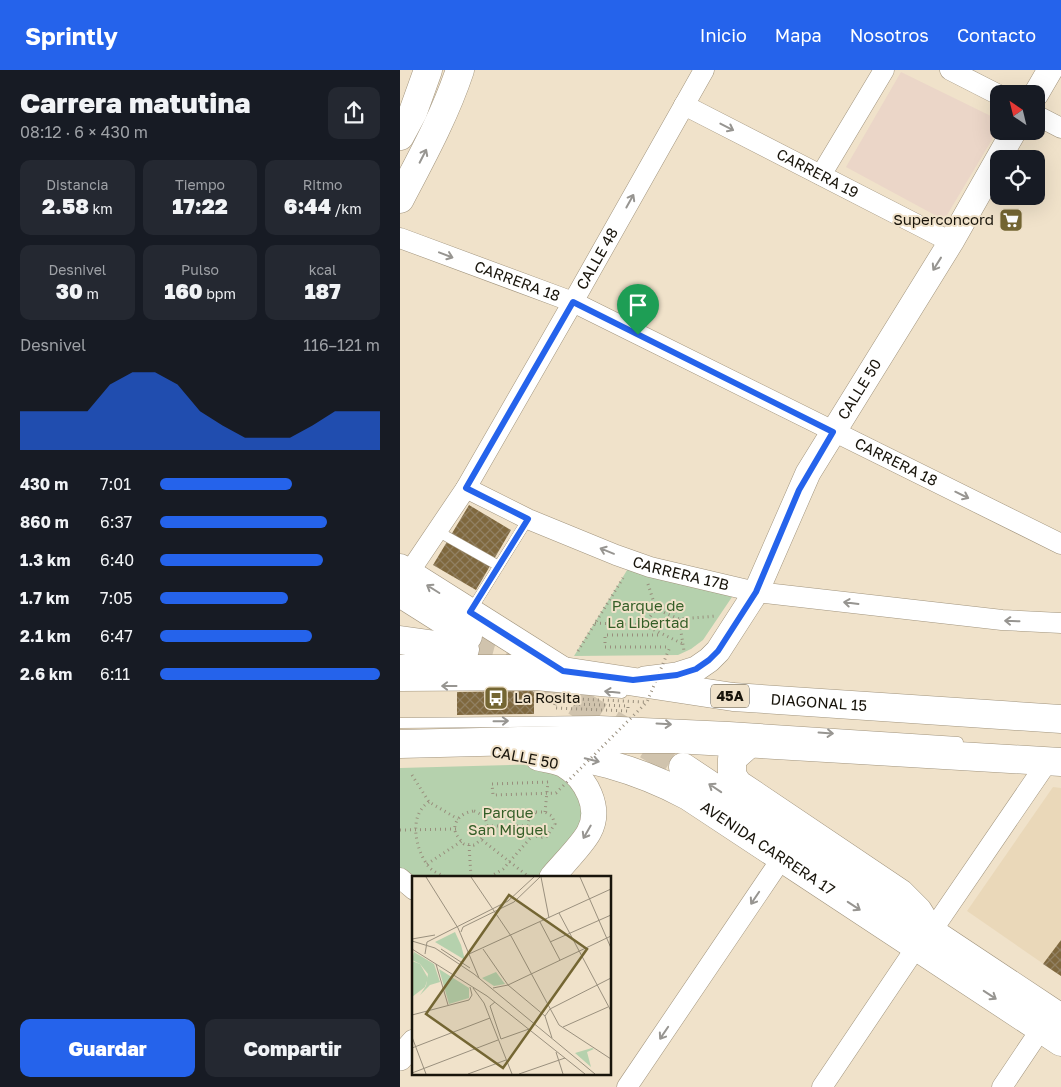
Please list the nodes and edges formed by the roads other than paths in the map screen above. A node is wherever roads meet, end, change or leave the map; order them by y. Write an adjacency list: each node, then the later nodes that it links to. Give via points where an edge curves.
1 (428, 70): 12 (main road, via 413,112)
2 (460, 70): 15 (main road, one-way to 2, via 439,124)
3 (704, 70): 9 (street, CALLE 48)
4 (884, 70): 14 (street)
5 (950, 70): 8 (street)
6 (1050, 70): 7 (street)
7 (1041, 85)
8 (990, 90)
9 (684, 105): 14 (street, CARRERA 19, one-way to 14); 18 (street, CALLE 48, one-way to 9)
10 (1045, 120): 11 (street)
11 (1061, 128)
12 (400, 136)
13 (1009, 140): 17 (street, CALLE 50)
14 (821, 175): 17 (street, CARRERA 19)
15 (400, 199)
16 (400, 238): 18 (street, CARRERA 18, one-way to 18)
17 (951, 242): 19 (street, CALLE 50, one-way to 19)
18 (573, 302): 19 (street, CARRERA 18); 20 (street, CALLE 48)
19 (833, 432): 23 (street, CARRERA 18, one-way to 23); 26 (street, CALLE 50, via 799,490)
20 (466, 488): 21 (street, CARRERA 17B); 22 (street, CALLE 48)
21 (528, 519): 24 (lane); 26 (street, CARRERA 17B, one-way to 21, via 637,562)
22 (437, 531): 24 (lane); 25 (street, CALLE 48)
23 (1061, 544)
24 (499, 566): 28 (lane)
25 (403, 578): 28 (main road, one-way to 25)
26 (756, 592): 27 (street, CARRERA 17B, one-way to 26, via 1002,620); 33 (street, CALLE 50, via 709,660 696,669)
27 (1061, 623)
28 (467, 632): 29 (main road); 30 (main road)
29 (400, 640)
30 (568, 664): 31 (main road, DIAGONAL 15 / 45A, via 506,669); 33 (main road, DIAGONAL 15 / 45A)
31 (400, 670)
32 (400, 686): 33 (lane, one-way to 32, via 535,685)
33 (636, 692): 34 (main road, DIAGONAL 15 / 45A)
34 (1061, 719)
35 (400, 723): 38 (lane, one-way to 38, via 599,721)
36 (439, 743): 37 (main road, via 612,739); 39 (main road); 42 (main road, AVENIDA CARRERA 17, one-way to 42, via 550,752 642,774 688,796); 43 (street, CALLE 50, one-way to 43, via 539,758 563,764 574,773 588,791 593,819 589,832)
37 (750, 743): 40 (main road); 46 (main road, via 732,759 732,775 738,784 900,893 918,911)
38 (966, 743)
39 (400, 744)
40 (1055, 761): 46 (street)
41 (683, 767): 46 (main road, AVENIDA CARRERA 17, one-way to 41)
42 (782, 858): 46 (main road, AVENIDA CARRERA 17, one-way to 46); 50 (street, one-way to 50)
43 (553, 876)
44 (400, 878): 45 (street)
45 (412, 888)
46 (924, 939): 47 (main road, AVENIDA CARRERA 17); 51 (street)
47 (1054, 1029): 52 (street)
48 (412, 1044): 49 (street)
49 (400, 1058)
50 (627, 1087)
51 (822, 1087)
52 (1002, 1087)

